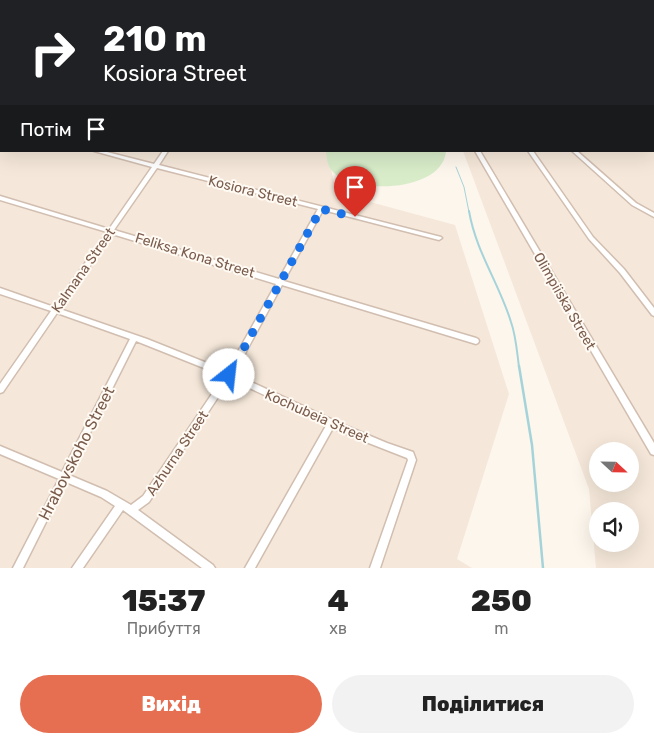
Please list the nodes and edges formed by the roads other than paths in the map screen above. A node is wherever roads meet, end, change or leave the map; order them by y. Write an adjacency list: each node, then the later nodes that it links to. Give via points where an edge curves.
1 (100, 152): 6 (street, Kosiora Street)
2 (165, 152): 6 (street, Kalmana Street)
3 (478, 152): 23 (street, Olimpiiska Street)
4 (531, 152): 16 (street, via 591,238 622,271)
5 (575, 152): 10 (street, via 634,204)
6 (155, 166): 9 (street, Kosiora Street); 11 (street, Kalmana Street)
7 (0, 198): 11 (street, Feliksa Kona Street)
8 (654, 206): 10 (street)
9 (321, 209): 12 (street, Kosiora Street); 13 (street, Azhurna Street)
10 (652, 213)
11 (111, 230): 13 (street, Feliksa Kona Street); 15 (street, Kalmana Street)
12 (439, 238)
13 (282, 281): 18 (street, Feliksa Kona Street); 19 (street, Azhurna Street)
14 (0, 291): 15 (street, Kochubeia Street)
15 (55, 310): 17 (street, Kochubeia Street); 20 (street, Kalmana Street)
16 (654, 313)
17 (134, 338): 19 (street, Kochubeia Street); 24 (street, Hrabovskoho Street)
18 (476, 341)
19 (229, 375): 21 (street, Kochubeia Street); 26 (street, Azhurna Street, via 146,499)
20 (0, 390)
21 (331, 424): 30 (street); 31 (street, Kochubeia Street, via 410,455 412,460)
22 (0, 450): 24 (street)
23 (654, 451)
24 (64, 477): 25 (street); 27 (street, Hrabovskoho Street)
25 (121, 505): 26 (street); 28 (street)
26 (131, 510): 29 (street)
27 (18, 568)
28 (77, 568)
29 (210, 568)
30 (250, 568)
31 (375, 568)

